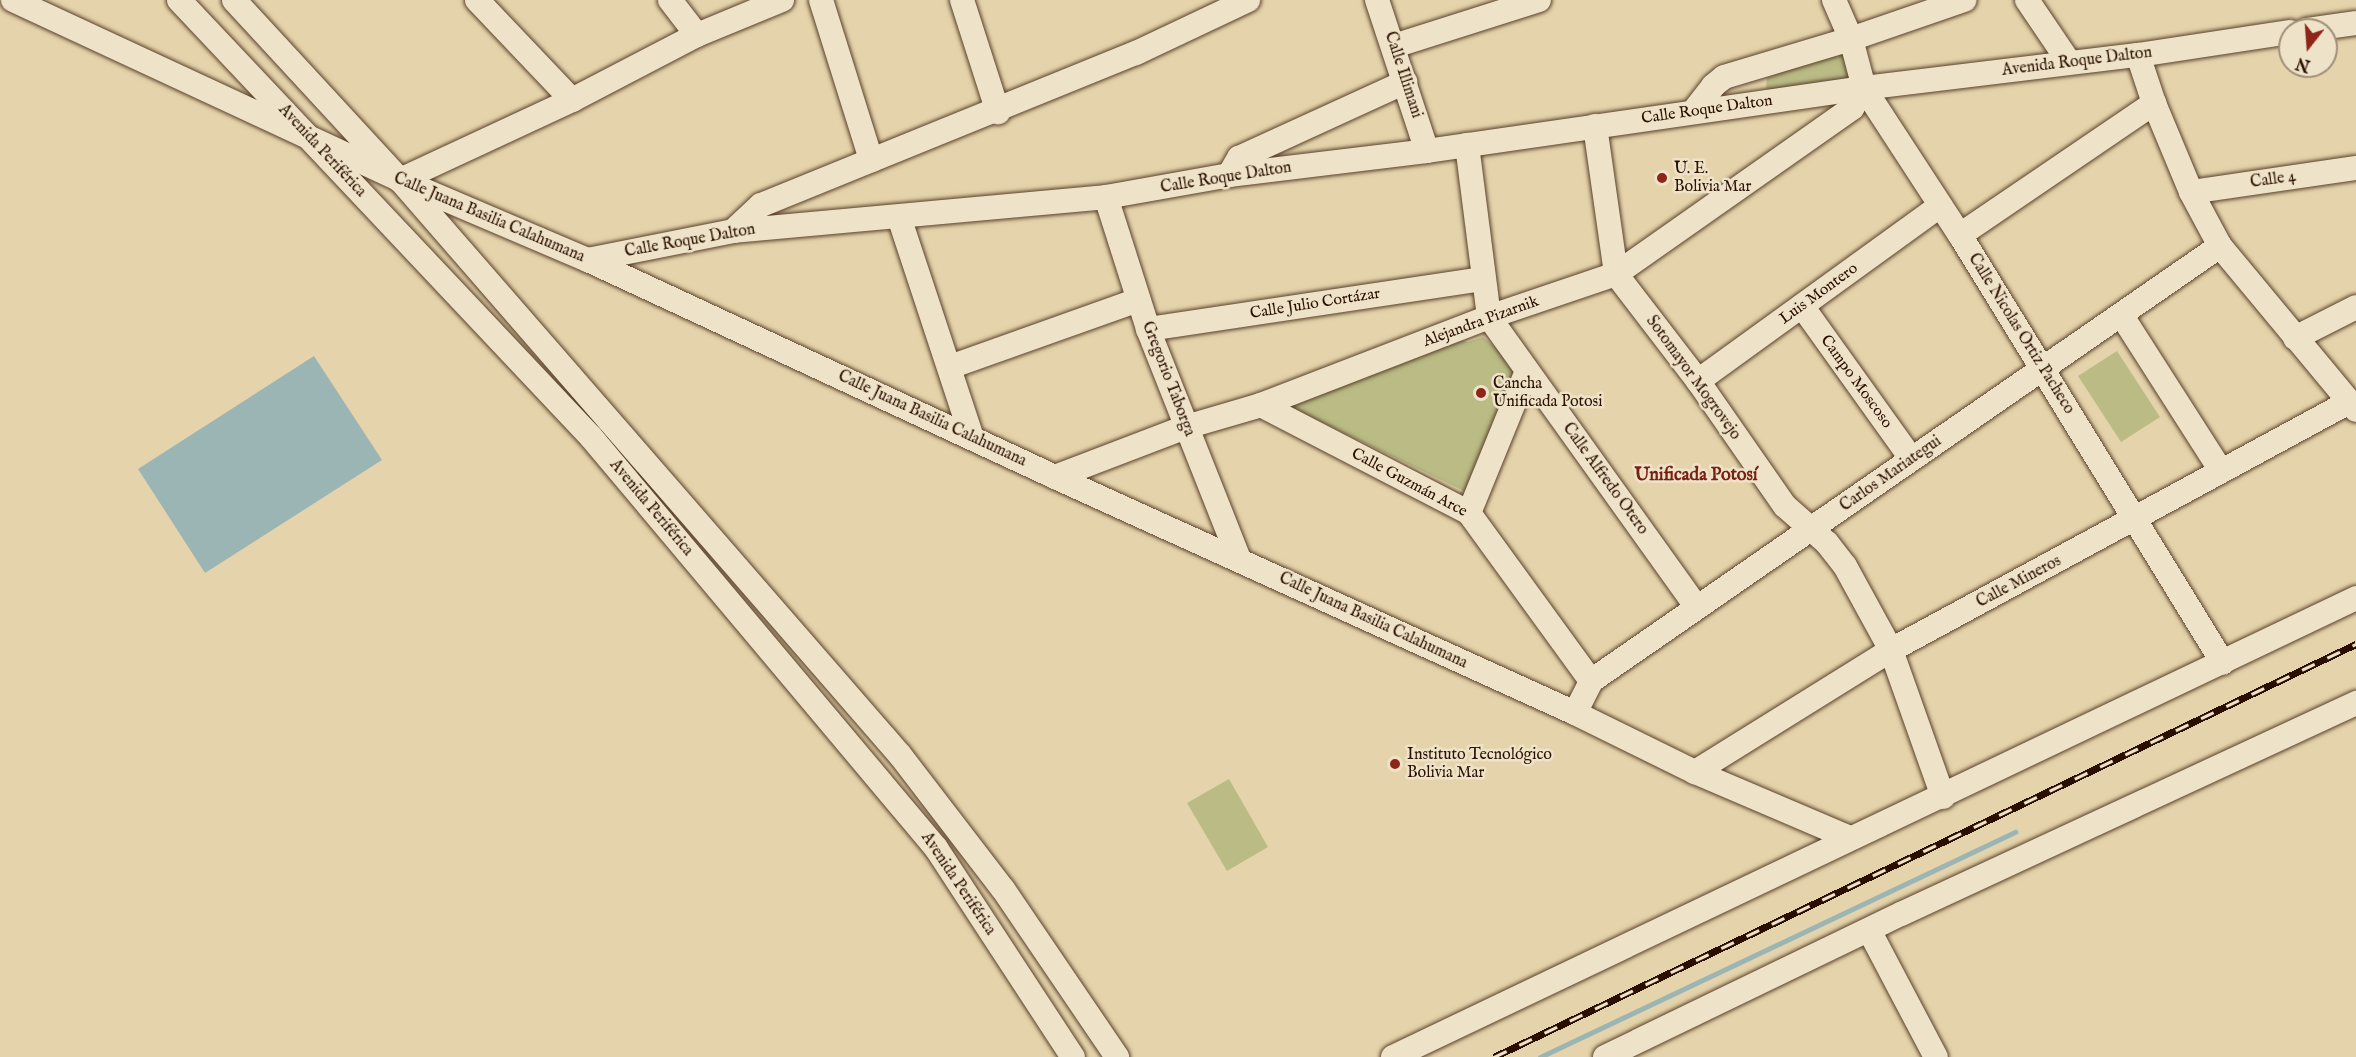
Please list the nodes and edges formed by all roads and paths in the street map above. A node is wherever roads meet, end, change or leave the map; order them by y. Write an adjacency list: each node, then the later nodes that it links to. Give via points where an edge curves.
1 (13, 0): 30 (street, Calle Juana Basilia Calahumana)
2 (180, 0): 30 (street, Avenida Periférica)
3 (477, 0): 25 (street)
4 (670, 0): 17 (street)
5 (821, 0): 33 (street)
6 (962, 0): 27 (street)
7 (1248, 0): 27 (street)
8 (1377, 0): 20 (street, Calle Illimani)
9 (1539, 0): 20 (street)
10 (1834, 0): 19 (street, Calle Nicolas Ortiz Pacheco)
11 (1964, 0): 19 (street)
12 (2027, 0): 22 (street)
13 (236, 1): 36 (street, Avenida Periférica)
14 (768, 3): 17 (street)
15 (2356, 23): 16 (street)
16 (2338, 26)
17 (698, 34): 25 (street)
18 (2278, 35): 21 (street, Avenida Roque Dalton)
19 (1851, 39): 24 (street, Calle Nicolas Ortiz Pacheco); 28 (street, via 1724,77)
20 (1394, 46): 23 (street, Calle Illimani)
21 (2138, 55): 22 (street, Avenida Roque Dalton); 26 (street)
22 (2069, 62): 24 (street, Avenida Roque Dalton)
23 (1405, 82): 32 (street, Calle Illimani); 35 (street, via 1239,158)
24 (1864, 88): 28 (street, Calle Roque Dalton); 39 (street, Calle Nicolas Ortiz Pacheco); 45 (street, Alejandra Pizarnik, via 1852,108)
25 (572, 100): 36 (street)
26 (2154, 103): 37 (street); 42 (street)
27 (998, 111): 33 (street)
28 (1693, 112): 29 (street, Calle Roque Dalton)
29 (1595, 126): 31 (street, Calle Roque Dalton); 45 (street, Sotomayor Mogrovejo)
30 (309, 138): 36 (street, Calle Juana Basilia Calahumana); 80 (street, Avenida Periférica, via 591,437 936,848)
31 (1467, 145): 32 (street, Calle Roque Dalton); 46 (street, Calle Alfredo Otero)
32 (1427, 151): 35 (street, Calle Roque Dalton)
33 (871, 160): 41 (street, via 761,205)
34 (2356, 168): 37 (street, Calle 4)
35 (1229, 175): 38 (street, Calle Roque Dalton)
36 (400, 180): 44 (street, Calle Juana Basilia Calahumana); 81 (street, Avenida Periférica, via 900,755 1003,889)
37 (2191, 192): 43 (street)
38 (1106, 197): 40 (street, Calle Roque Dalton); 47 (street, Gregorio Taborga)
39 (1940, 206): 42 (street, Calle Nicolas Ortiz Pacheco); 48 (street, Luis Montero)
40 (899, 217): 41 (street, Calle Roque Dalton); 54 (street)
41 (733, 231): 44 (street, Calle Roque Dalton)
42 (1960, 234): 55 (street, Calle Nicolas Ortiz Pacheco)
43 (2220, 246): 50 (street, Carlos Mariategui); 53 (street)
44 (588, 260): 61 (street, Calle Juana Basilia Calahumana)
45 (1616, 274): 51 (street, Alejandra Pizarnik); 57 (street, Sotomayor Mogrovejo)
46 (1483, 279): 51 (street, Calle Alfredo Otero); 52 (street, Calle Julio Cortázar)
47 (1138, 300): 52 (street, Gregorio Taborga); 54 (street)
48 (1802, 306): 57 (street, Luis Montero); 62 (street, Campo Moscoso)
49 (2356, 307): 53 (street)
50 (2122, 316): 55 (street, Carlos Mariategui); 63 (street)
51 (1489, 317): 56 (street, Calle Alfredo Otero); 58 (street, Alejandra Pizarnik)
52 (1148, 329): 60 (street, Gregorio Taborga)
53 (2295, 338): 59 (street)
54 (950, 366): 61 (street)
55 (2044, 370): 62 (street, Carlos Mariategui); 66 (street, Calle Nicolas Ortiz Pacheco)
56 (1527, 371): 65 (street); 70 (street, Calle Alfredo Otero)
57 (1698, 381): 67 (street, Sotomayor Mogrovejo, via 1785,506)
58 (1261, 405): 60 (street, Alejandra Pizarnik); 65 (street, Calle Guzmán Arce)
59 (2353, 406): 63 (street, Calle Mineros)
60 (1186, 427): 64 (street, Alejandra Pizarnik); 68 (street, Gregorio Taborga)
61 (972, 438): 64 (street, Calle Juana Basilia Calahumana)
62 (1911, 458): 67 (street, Carlos Mariategui)
63 (2221, 471): 66 (street, Calle Mineros)
64 (1055, 477): 68 (street, Calle Juana Basilia Calahumana)
65 (1469, 513): 73 (street, Calle Guzmán Arce)
66 (2135, 520): 71 (street, Calle Mineros); 72 (street, Calle Nicolas Ortiz Pacheco)
67 (1811, 530): 70 (street, Carlos Mariategui); 71 (street, Sotomayor Mogrovejo, via 1845,566)
68 (1239, 559): 75 (street, Calle Juana Basilia Calahumana)
69 (2356, 598): 72 (street)
70 (1697, 607): 73 (street, Carlos Mariategui)
71 (1891, 650): 76 (street, Calle Mineros); 77 (street, Sotomayor Mogrovejo)
72 (2223, 663): 77 (street)
73 (1591, 681): 75 (street, Carlos Mariategui)
74 (2356, 703): 79 (street)
75 (1575, 713): 76 (street, Calle Juana Basilia Calahumana)
76 (1695, 772): 78 (street, Calle Juana Basilia Calahumana)
77 (1943, 797): 78 (street)
78 (1850, 838): 82 (street)
79 (1870, 932): 83 (street); 84 (street)
80 (1073, 1057)
81 (1117, 1057)
82 (1393, 1057)
83 (1605, 1057)
84 (1936, 1057)

